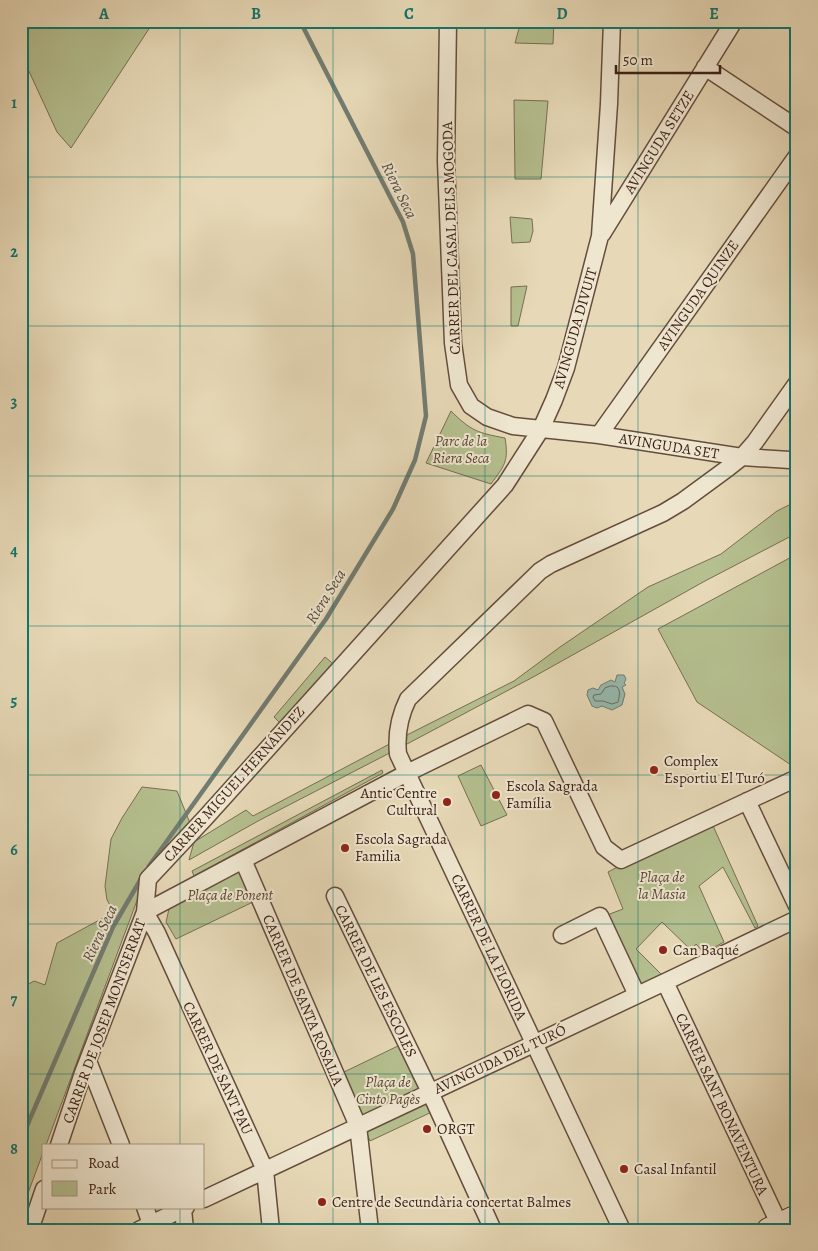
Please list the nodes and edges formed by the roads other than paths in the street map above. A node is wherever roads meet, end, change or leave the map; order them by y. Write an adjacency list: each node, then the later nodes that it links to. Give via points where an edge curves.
1 (448, 21): 9 (street, CARRER DEL CASAL DELS MOGODA, via 446,170 453,344 459,385 471,406 487,418 513,426)
2 (612, 21): 7 (street, AVINGUDA DIVUIT)
3 (734, 21): 4 (street, AVINGUDA SETZE)
4 (705, 68): 5 (street); 7 (street, AVINGUDA SETZE)
5 (797, 128)
6 (797, 156): 10 (street, AVINGUDA QUINZE)
7 (600, 236): 9 (street, AVINGUDA DIVUIT, via 566,368)
8 (797, 383): 11 (street, CARRER DE LA FLORIDA)
9 (541, 429): 10 (street, AVINGUDA SET); 13 (street, AVINGUDA DIVUIT, via 505,485)
10 (599, 435): 11 (street, AVINGUDA SET)
11 (742, 457): 12 (street, AVINGUDA SET); 14 (street, CARRER DE LA FLORIDA, via 663,513 540,571 408,699 401,712 397,740 398,754)
12 (797, 459)
13 (332, 677): 19 (street, CARRER MIGUEL HERNÁNDEZ, via 148,879)
14 (407, 773): 16 (street, via 528,714 544,721 604,847 620,860); 17 (street); 25 (street, CARRER DE LA FLORIDA)
15 (797, 778): 16 (street)
16 (747, 801): 20 (street)
17 (243, 860): 19 (street); 28 (street, CARRER DE SANTA ROSALIA)
18 (335, 896): 27 (street, CARRER DE LES ESCOLES)
19 (145, 904): 26 (street, CARRER DE JOSEP MONTSERRAT); 31 (street, CARRER DE SANT PAU)
20 (797, 906)
21 (797, 919): 23 (street, AVINGUDA DEL TURÓ)
22 (562, 935): 24 (street, via 600,916)
23 (665, 982): 24 (street, AVINGUDA DEL TURÓ); 36 (street, CARRER SANT BONAVENTURA)
24 (637, 995): 25 (street, AVINGUDA DEL TURÓ)
25 (535, 1043): 27 (street, AVINGUDA DEL TURÓ); 43 (street, CARRER DE LA FLORIDA)
26 (88, 1061): 29 (street, CARRER DE JOSEP MONTSERRAT); 30 (street)
27 (430, 1092): 28 (street, AVINGUDA DEL TURÓ); 42 (street, CARRER DE LES ESCOLES)
28 (358, 1126): 31 (street, AVINGUDA DEL TURÓ); 41 (street, CARRER DE SANTA ROSALIA)
29 (59, 1144)
30 (121, 1144)
31 (265, 1170): 33 (street, AVINGUDA DEL TURÓ); 40 (street, CARRER DE SANT PAU)
32 (42, 1195): 38 (street)
33 (205, 1199)
34 (145, 1208): 37 (street)
35 (185, 1208): 37 (street); 39 (street)
36 (782, 1225)
37 (145, 1227)
38 (30, 1230)
39 (185, 1230)
40 (271, 1230)
41 (370, 1230)
42 (493, 1230)
43 (622, 1230)

